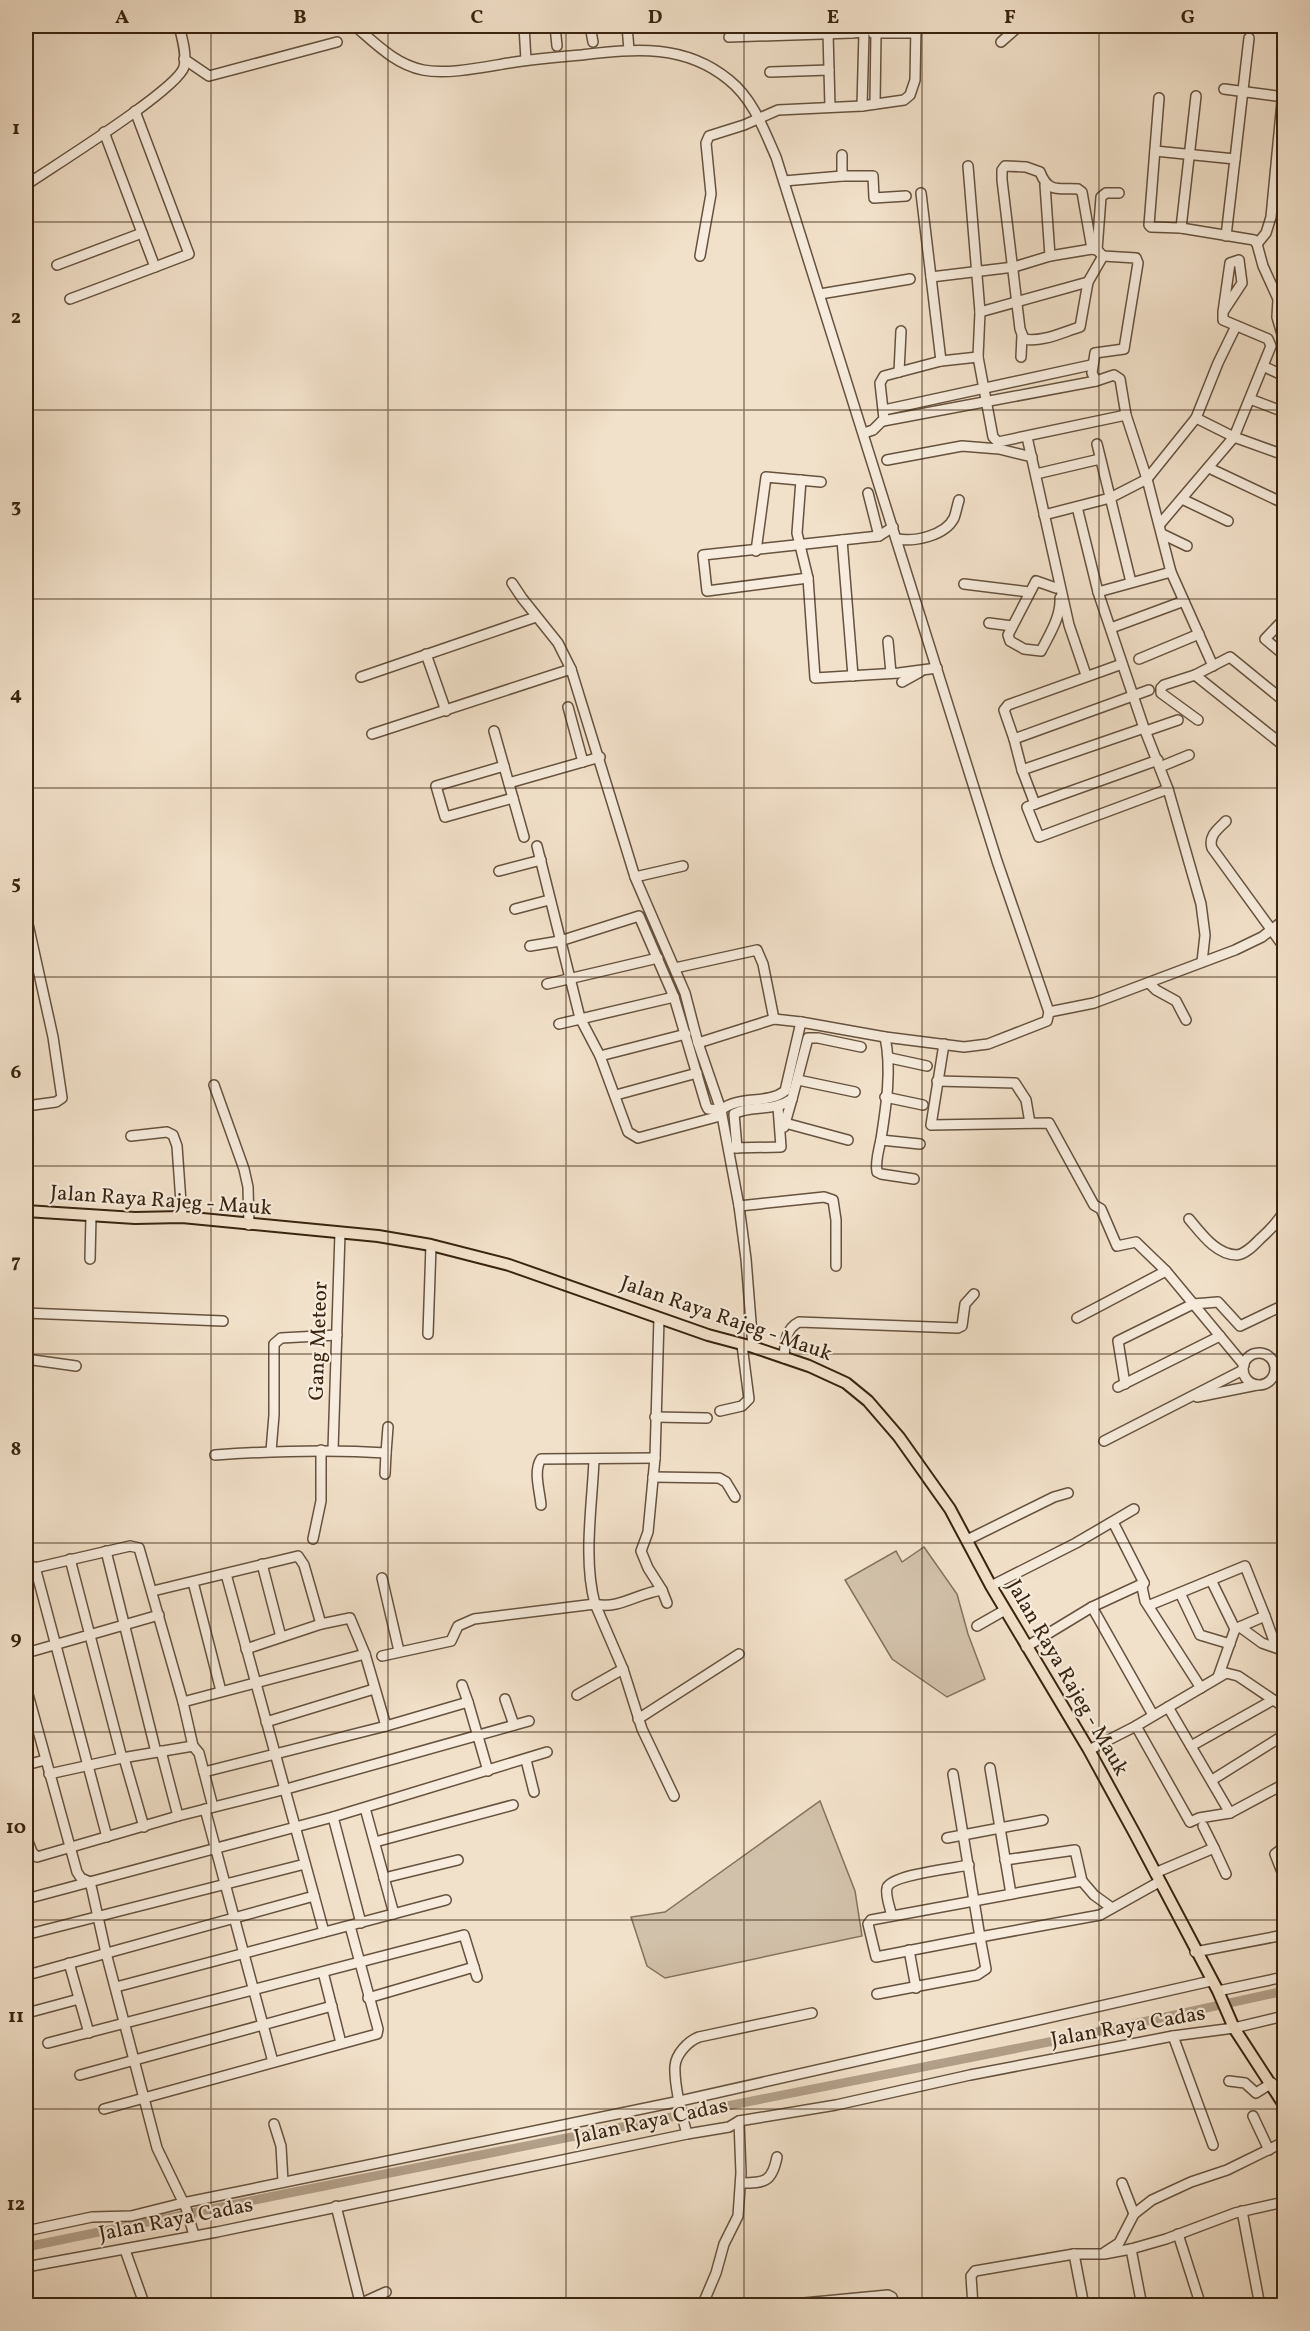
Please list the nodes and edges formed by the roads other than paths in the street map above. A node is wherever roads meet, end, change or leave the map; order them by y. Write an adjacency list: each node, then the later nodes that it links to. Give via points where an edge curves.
1 (179, 26): 20 (street)
2 (355, 26): 21 (street, via 393,58 424,70)
3 (524, 26): 21 (street)
4 (555, 26): 18 (street)
5 (590, 26): 16 (street)
6 (627, 26): 19 (street)
7 (1019, 26): 17 (street)
8 (852, 29): 10 (street); 11 (street)
9 (916, 29): 12 (street); 30 (street, via 915,80 910,95 897,103)
10 (864, 32): 12 (street); 31 (street)
11 (828, 33): 13 (street); 22 (street)
12 (876, 33): 30 (street)
13 (729, 37)
14 (1249, 38): 26 (street)
15 (337, 42): 20 (street, via 209,76)
16 (593, 42)
17 (1001, 42)
18 (557, 46)
19 (629, 50): 21 (street); 34 (street, via 663,51 711,68 730,80)
20 (184, 59): 33 (street, via 178,76)
21 (526, 60)
22 (829, 70): 23 (street); 32 (street)
23 (770, 72)
24 (1284, 81): 28 (street)
25 (1224, 89): 26 (street)
26 (1243, 92): 28 (street); 39 (street)
27 (1196, 96): 37 (street)
28 (1284, 97): 53 (street, via 1271,217)
29 (1159, 98): 36 (street)
30 (875, 104): 31 (street)
31 (862, 105): 32 (street)
32 (830, 107): 34 (street, via 778,110)
33 (135, 111): 35 (street); 58 (street, via 189,254)
34 (759, 117): 42 (street); 55 (street, via 710,136 706,143 711,194)
35 (104, 132): 43 (street); 51 (street)
36 (1155, 151): 37 (street); 50 (street, via 1149,225)
37 (1191, 154): 39 (street); 50 (street)
38 (842, 155): 41 (street)
39 (1235, 159): 52 (street)
40 (968, 166): 60 (street)
41 (842, 176): 42 (street); 49 (street, via 873,176 874,198)
42 (784, 181): 64 (street)
43 (26, 185)
44 (1045, 185): 45 (street); 56 (street); 59 (street, via 1040,172 1032,168 1003,168)
45 (1082, 192): 47 (street); 54 (street)
46 (921, 193): 61 (street)
47 (1106, 193): 48 (street); 54 (street, via 1100,204)
48 (1119, 193)
49 (906, 196)
50 (1181, 228): 52 (street)
51 (142, 233): 57 (street); 58 (street)
52 (1226, 236): 53 (street, via 1248,238)
53 (1257, 244): 72 (street, via 1278,299 1277,317)
54 (1097, 252): 56 (street); 63 (street); 76 (street, via 1134,257 1138,263 1124,349 1097,351)
55 (700, 256)
56 (1050, 256): 59 (street)
57 (57, 265)
58 (155, 267): 65 (street)
59 (1014, 267): 60 (street); 66 (street)
60 (975, 271): 61 (street); 67 (street)
61 (931, 277): 75 (street)
62 (910, 279): 64 (street)
63 (1088, 282): 66 (street); 71 (street, via 1080,327 1035,340)
64 (820, 294): 89 (street)
65 (70, 299)
66 (1018, 302): 67 (street); 71 (street)
67 (980, 312): 73 (street)
68 (1223, 312): 68 (street, via 1230,263 1239,260 1242,282); 69 (street, via 1225,322)
69 (1236, 326): 77 (street, via 1268,339 1271,346); 87 (street)
70 (901, 331): 78 (street)
71 (1022, 335): 74 (street)
72 (1284, 341)
73 (978, 357): 75 (street); 81 (street)
74 (1020, 357)
75 (941, 361): 78 (street)
76 (1091, 365): 80 (street); 81 (street)
77 (1263, 366): 79 (street); 82 (street)
78 (899, 372): 84 (street, via 881,380)
79 (1284, 376)
80 (1096, 381): 83 (street); 86 (street, via 1114,375 1120,379)
81 (983, 390): 83 (street); 84 (street)
82 (1250, 399): 85 (street); 92 (street)
83 (986, 402): 88 (street); 90 (street)
84 (884, 410): 88 (street)
85 (1284, 412)
86 (1126, 415): 91 (street); 101 (street)
87 (1196, 418): 92 (street); 101 (street)
88 (883, 421): 89 (street)
89 (864, 433): 112 (street)
90 (993, 437): 91 (street, via 998,442); 94 (street)
91 (1027, 437): 96 (street)
92 (1234, 437): 95 (street); 99 (street)
93 (1097, 444): 97 (street)
94 (987, 449): 96 (street); 98 (street, via 962,446)
95 (1284, 455)
96 (1032, 458): 100 (street)
97 (1100, 459): 100 (street); 105 (street)
98 (887, 460)
99 (1209, 468): 106 (street); 108 (street)
100 (1036, 474): 110 (street)
101 (1147, 479): 105 (street); 113 (street)
102 (801, 480): 103 (street); 117 (street, via 796,526); 119 (street, via 766,477)
103 (821, 482)
104 (868, 493): 114 (street)
105 (1110, 498): 109 (street); 122 (street)
106 (1182, 499): 111 (street); 113 (street)
107 (959, 500): 115 (street, via 954,518 944,529 909,541)
108 (1279, 501)
109 (1077, 507): 110 (street); 127 (street)
110 (1044, 515): 125 (street)
111 (1228, 521)
112 (893, 527): 114 (street); 115 (street)
113 (1161, 529): 118 (street); 120 (street)
114 (879, 536): 116 (street)
115 (897, 539): 141 (street)
116 (842, 540): 117 (street); 147 (street)
117 (799, 544): 119 (street); 121 (street)
118 (1187, 546)
119 (756, 551): 121 (street, via 703,555 707,591)
120 (1172, 572): 122 (street); 128 (street)
121 (808, 578): 147 (street, via 813,676)
122 (1131, 582): 127 (street)
123 (512, 583): 129 (street)
124 (964, 584): 126 (street)
125 (1058, 587): 126 (street, via 1036,581); 132 (street, via 1061,605 1041,651 1024,649 1010,641); 145 (street)
126 (1029, 592): 132 (street)
127 (1098, 592): 133 (street)
128 (1184, 601): 133 (street); 134 (street)
129 (537, 617): 136 (street); 142 (street, via 558,643)
130 (1284, 619): 137 (street, via 1265,639)
131 (989, 623): 132 (street)
132 (1012, 626)
133 (1111, 628): 139 (street)
134 (1199, 634): 138 (street); 140 (street)
135 (888, 641): 144 (street)
136 (426, 654): 148 (street); 154 (street)
137 (1284, 655)
138 (1139, 659)
139 (1122, 663): 145 (street); 151 (street)
140 (1213, 666): 146 (street); 152 (street, via 1230,657)
141 (937, 668): 143 (street); 194 (street)
142 (571, 669): 154 (street); 163 (street)
143 (922, 671): 144 (street); 149 (street)
144 (891, 673): 147 (street)
145 (1086, 675): 160 (street, via 1005,707)
146 (1195, 675): 156 (street, via 1164,685 1161,693); 161 (street)
147 (853, 676)
148 (361, 677)
149 (902, 682)
150 (1149, 690): 151 (street)
151 (1134, 696): 157 (street); 160 (street)
152 (1284, 701)
153 (568, 707): 164 (street)
154 (446, 711): 159 (street)
155 (1178, 720): 157 (street)
156 (1198, 720)
157 (1145, 730): 165 (street); 167 (street)
158 (494, 732): 166 (street)
159 (372, 734)
160 (1014, 739): 167 (street)
161 (1284, 747)
162 (1189, 755): 165 (street)
163 (600, 757): 164 (street); 178 (street)
164 (583, 762): 168 (street)
165 (1159, 763): 169 (street); 171 (street)
166 (504, 766): 168 (street); 170 (street, via 436,786 445,817)
167 (1022, 770): 171 (street)
168 (509, 783): 170 (street)
169 (1168, 789): 171 (street, via 1039,837 1027,807); 188 (street, via 1202,910)
170 (513, 798): 173 (street)
171 (1035, 804)
172 (1226, 820): 183 (street, via 1212,836 1212,848)
173 (524, 837)
174 (537, 846): 175 (street)
175 (541, 860): 177 (street); 179 (street)
176 (683, 866): 178 (street)
177 (499, 871)
178 (635, 877): 189 (street)
179 (549, 900): 180 (street); 184 (street)
180 (515, 909)
181 (26, 915): 217 (street, via 62,1098)
182 (1284, 920): 183 (street)
183 (1272, 930): 186 (street); 188 (street, via 1248,945)
184 (560, 941): 185 (street); 187 (street, via 639,916); 190 (street)
185 (530, 946)
186 (1284, 947)
187 (658, 958): 190 (street); 193 (street)
188 (1202, 962): 192 (street)
189 (675, 968): 196 (street, via 757,950); 202 (street)
190 (569, 979): 191 (street); 195 (street)
191 (547, 984)
192 (1150, 984): 194 (street); 197 (street, via 1176,1002)
193 (674, 997): 195 (street); 200 (street)
194 (1048, 1017): 203 (street, via 1035,1027 976,1046)
195 (580, 1018): 199 (street); 205 (street)
196 (774, 1019): 198 (street); 202 (street)
197 (1186, 1020)
198 (801, 1022): 201 (street); 219 (street, via 785,1091 736,1102)
199 (559, 1024)
200 (686, 1034): 205 (street); 208 (street)
201 (885, 1037): 203 (street); 206 (street)
202 (698, 1043): 219 (street)
203 (944, 1044): 210 (street)
204 (861, 1047): 209 (street, via 808,1038)
205 (600, 1056): 213 (street)
206 (890, 1058): 207 (street); 214 (street)
207 (927, 1066)
208 (698, 1073): 213 (street); 219 (street, via 708,1109)
209 (798, 1080): 212 (street); 215 (street)
210 (937, 1081): 220 (street, via 1015,1083 1026,1100); 220 (street, via 931,1125)
211 (214, 1085): 234 (street, via 244,1169)
212 (855, 1092)
213 (616, 1095): 219 (street, via 628,1132 634,1137)
214 (885, 1097): 216 (street); 224 (street)
215 (792, 1099): 218 (street); 221 (street)
216 (923, 1105)
217 (26, 1106)
218 (778, 1107): 221 (street); 226 (street, via 740,1110 734,1114)
219 (721, 1113): 226 (street)
220 (1030, 1123): 239 (street, via 1048,1123 1094,1206 1101,1209 1117,1246 1136,1242)
221 (783, 1128): 223 (street); 226 (street, via 780,1148)
222 (131, 1136): 232 (street, via 167,1132 173,1135)
223 (848, 1140)
224 (881, 1140): 225 (street); 227 (street, via 876,1172)
225 (920, 1144)
226 (733, 1148): 228 (street)
227 (914, 1179)
228 (739, 1206): 238 (street, via 824,1197 833,1200); 250 (street, via 746,1259)
229 (26, 1211): 231 (main road, Jalan Raya Rajeg - Mauk)
230 (1284, 1211): 233 (street, via 1248,1251 1237,1255 1208,1242)
231 (91, 1216): 232 (main road, Jalan Raya Rajeg - Mauk); 237 (street)
232 (182, 1217): 234 (main road, Jalan Raya Rajeg - Mauk)
233 (1189, 1219)
234 (249, 1225): 235 (main road, Jalan Raya Rajeg - Mauk)
235 (340, 1233): 236 (main road, Jalan Raya Rajeg - Mauk); 248 (street, Gang Meteor)
236 (431, 1245): 244 (main road, Jalan Raya Rajeg - Mauk, via 493,1260); 247 (street)
237 (90, 1259)
238 (836, 1266)
239 (1166, 1271): 241 (street); 245 (street)
240 (974, 1294): 251 (street, via 965,1304 962,1326 958,1328 799,1322 786,1335)
241 (1193, 1304): 242 (street, via 1218,1302 1240,1326); 249 (street); 249 (street, via 1118,1341 1121,1385)
242 (1284, 1305)
243 (26, 1313): 246 (street)
244 (659, 1318): 250 (main road, Jalan Raya Rajeg - Mauk); 258 (street)
245 (1077, 1318)
246 (223, 1322)
247 (428, 1334)
248 (337, 1335): 263 (street, Gang Meteor); 264 (street, via 281,1338 274,1344)
249 (1220, 1336): 254 (street)
250 (747, 1346): 251 (main road, Jalan Raya Rajeg - Mauk); 257 (street, via 749,1399 742,1406)
251 (784, 1358): 277 (main road, Jalan Raya Rajeg - Mauk, via 833,1376 868,1401 904,1445)
252 (26, 1359): 253 (street)
253 (76, 1366)
254 (1244, 1367): 255 (street, via 1249,1382); 255 (street, via 1249,1357 1257,1353 1273,1360 1274,1378); 256 (street)
255 (1257, 1385): 256 (street)
256 (1186, 1400): 261 (street)
257 (720, 1411)
258 (655, 1418): 259 (street); 267 (street)
259 (707, 1418)
260 (388, 1427): 265 (street)
261 (1104, 1441)
262 (321, 1450): 263 (street); 264 (street); 276 (street, via 321,1501)
263 (333, 1450): 265 (street)
264 (271, 1451): 266 (street)
265 (386, 1453): 269 (street)
266 (215, 1455)
267 (655, 1458): 268 (street); 270 (street)
268 (594, 1460): 273 (street, via 542,1459 538,1464); 291 (street, via 590,1555)
269 (385, 1474)
270 (653, 1477): 272 (street, via 719,1478); 288 (street, via 648,1532 641,1551)
271 (1068, 1493): 277 (street)
272 (735, 1497)
273 (541, 1505)
274 (1134, 1509): 275 (street)
275 (1113, 1522): 286 (street); 287 (street)
276 (313, 1539)
277 (968, 1540): 287 (main road, Jalan Raya Rajeg - Mauk)
278 (106, 1551): 279 (street); 289 (street, via 139,1548); 299 (street)
279 (70, 1559): 281 (street); 302 (street)
280 (262, 1564): 282 (street); 298 (street, via 300,1557); 303 (street)
281 (30, 1569): 305 (street)
282 (226, 1574): 285 (street); 307 (street)
283 (382, 1578): 308 (street)
284 (1211, 1580): 290 (street); 297 (street, via 1245,1566); 301 (street)
285 (193, 1582): 289 (street); 321 (street)
286 (1144, 1583): 293 (street, via 1145,1601); 294 (street)
287 (991, 1586): 295 (main road, Jalan Raya Rajeg - Mauk)
288 (662, 1590): 291 (street, via 606,1607); 292 (street)
289 (153, 1591): 296 (street)
290 (1180, 1593): 293 (street); 304 (street, via 1200,1635)
291 (595, 1604): 308 (street, via 474,1618 458,1626 451,1641); 314 (street)
292 (667, 1604)
293 (1150, 1605): 318 (street)
294 (1092, 1607): 306 (street); 329 (street)
295 (1005, 1610): 300 (street); 306 (main road, Jalan Raya Rajeg - Mauk)
296 (159, 1615): 299 (street); 325 (street)
297 (1265, 1616): 301 (street); 309 (street)
298 (321, 1624): 303 (street); 311 (street, via 350,1618)
299 (123, 1625): 302 (street); 343 (street)
300 (977, 1626)
301 (1238, 1628): 304 (street); 309 (street)
302 (89, 1635): 305 (street); 346 (street)
303 (281, 1637): 307 (street)
304 (1230, 1644): 315 (street)
305 (54, 1645): 310 (street); 350 (street)
306 (1026, 1647): 342 (main road, Jalan Raya Rajeg - Mauk)
307 (246, 1648): 316 (street)
308 (399, 1651): 313 (street)
309 (1282, 1652)
310 (26, 1653)
311 (365, 1654): 316 (street); 319 (street)
312 (739, 1654): 330 (street)
313 (382, 1656)
314 (623, 1670): 322 (street); 330 (street)
315 (1218, 1677): 318 (street); 324 (street, via 1226,1673 1238,1676)
316 (255, 1683): 321 (street); 332 (street)
317 (462, 1685): 326 (street)
318 (1201, 1688): 327 (street)
319 (374, 1689): 332 (street); 335 (street)
320 (26, 1690): 333 (street)
321 (221, 1691): 325 (street)
322 (577, 1695)
323 (505, 1699): 334 (street)
324 (1273, 1700): 328 (street); 341 (street)
325 (183, 1702): 340 (street)
326 (468, 1702): 335 (street); 339 (street)
327 (1168, 1707): 329 (street); 341 (street)
328 (1284, 1707)
329 (1153, 1715): 336 (street)
330 (638, 1719): 360 (street)
331 (529, 1721): 334 (street)
332 (266, 1722): 345 (street)
333 (36, 1725): 337 (street); 347 (street)
334 (514, 1725): 339 (street)
335 (386, 1726): 345 (street)
336 (1136, 1726): 342 (street); 364 (street, via 1190,1822)
337 (26, 1728)
338 (1284, 1735): 356 (street)
339 (478, 1736): 352 (street); 358 (street)
340 (193, 1746): 343 (street); 353 (street)
341 (1191, 1746): 356 (street)
342 (1089, 1750): 388 (main road, Jalan Raya Rajeg - Mauk)
343 (159, 1751): 346 (street); 365 (street)
344 (547, 1752): 348 (street)
345 (274, 1755): 353 (street); 358 (street)
346 (123, 1758): 350 (street); 369 (street)
347 (45, 1760): 349 (street); 354 (street)
348 (526, 1760): 352 (street); 359 (street)
349 (26, 1765)
350 (87, 1765): 354 (street); 374 (street)
351 (990, 1768): 371 (street)
352 (488, 1771): 363 (street)
353 (204, 1772): 362 (street)
354 (49, 1774): 379 (street)
355 (953, 1774): 372 (street)
356 (1212, 1780): 364 (street)
357 (1284, 1784): 364 (street)
358 (284, 1789): 362 (street); 370 (street)
359 (534, 1792)
360 (674, 1796)
361 (513, 1805): 376 (street)
362 (209, 1808): 365 (street); 377 (street)
363 (365, 1808): 366 (street); 376 (street)
364 (1230, 1813)
365 (178, 1816): 369 (street)
366 (333, 1817): 370 (street); 402 (street)
367 (1042, 1820): 371 (street)
368 (1203, 1826): 380 (street)
369 (144, 1827): 374 (street)
370 (294, 1828): 377 (street); 383 (street)
371 (1002, 1828): 372 (street); 382 (street)
372 (964, 1835): 375 (street); 384 (street)
373 (26, 1836): 379 (street, via 38,1857)
374 (107, 1838): 379 (street)
375 (947, 1838)
376 (375, 1842): 387 (street)
377 (216, 1847): 390 (street); 391 (street)
378 (1284, 1847): 386 (street, via 1275,1854)
379 (71, 1848): 390 (street, via 78,1875)
380 (1214, 1848): 385 (street); 388 (street)
381 (458, 1860): 387 (street)
382 (1005, 1860): 389 (street, via 1075,1850); 392 (street)
383 (305, 1864): 391 (street); 393 (street)
384 (969, 1865): 396 (street); 399 (street, via 891,1882 887,1889)
385 (1226, 1874)
386 (1284, 1877)
387 (384, 1878): 398 (street)
388 (1157, 1878): 397 (street); 409 (main road, Jalan Raya Rajeg - Mauk)
389 (1082, 1881): 392 (street); 397 (street)
390 (90, 1882): 394 (street); 400 (street)
391 (224, 1884): 400 (street); 401 (street)
392 (1011, 1894): 396 (street)
393 (314, 1896): 401 (street); 404 (street)
394 (26, 1899)
395 (446, 1900): 398 (street)
396 (974, 1900): 399 (street); 407 (street)
397 (1112, 1908): 407 (street, via 1092,1917)
398 (394, 1914): 402 (street)
399 (892, 1916): 408 (street, via 869,1921 874,1955)
400 (97, 1917): 405 (street); 410 (street)
401 (234, 1919): 410 (street); 411 (street)
402 (361, 1923): 403 (street)
403 (350, 1926): 404 (street); 413 (street)
404 (324, 1932): 411 (street)
405 (28, 1934)
406 (1284, 1935): 409 (street)
407 (980, 1937): 408 (street); 419 (street, via 986,1962 982,1973)
408 (909, 1950): 419 (street)
409 (1195, 1952): 417 (main road, Jalan Raya Rajeg - Mauk)
410 (106, 1953): 412 (street); 418 (street)
411 (243, 1953): 418 (street); 420 (street)
412 (69, 1963): 415 (street); 424 (street)
413 (359, 1963): 414 (street); 423 (street); 423 (street, via 464,1935 476,1972)
414 (323, 1972): 420 (street); 425 (street)
415 (31, 1974)
416 (1284, 1977): 421 (street)
417 (1211, 1981): 421 (main road, Jalan Raya Rajeg - Mauk); 442 (street)
418 (116, 1987): 430 (street)
419 (916, 1988): 422 (street)
420 (253, 1991): 430 (street); 431 (street)
421 (1219, 1993): 429 (main road, Jalan Raya Rajeg - Mauk)
422 (877, 1994)
423 (368, 1998): 435 (street, via 377,2034)
424 (79, 1999): 426 (street); 432 (street)
425 (332, 2006): 431 (street); 435 (street)
426 (27, 2013)
427 (812, 2013): 442 (street, via 692,2040 675,2064)
428 (1284, 2016): 429 (street, Jalan Raya Cadas)
429 (1232, 2022): 433 (street, Jalan Raya Cadas); 440 (main road, Jalan Raya Rajeg - Mauk)
430 (125, 2024): 432 (street); 436 (street)
431 (263, 2025): 436 (street); 437 (street)
432 (89, 2033): 434 (street)
433 (1173, 2036): 446 (street, Jalan Raya Cadas); 450 (street)
434 (48, 2043)
435 (341, 2043): 437 (street)
436 (134, 2059): 438 (street); 441 (street)
437 (273, 2062): 441 (street)
438 (80, 2075)
439 (1229, 2081): 440 (street, via 1245,2083 1256,2093)
440 (1272, 2083): 443 (main road, Jalan Raya Rajeg - Mauk)
441 (144, 2098): 444 (street); 457 (street, via 160,2154)
442 (680, 2103): 448 (street); 453 (street)
443 (1284, 2105)
444 (104, 2109)
445 (1252, 2116): 451 (street)
446 (739, 2121): 448 (street, Jalan Raya Cadas, via 729,2127); 454 (street)
447 (274, 2124): 453 (street)
448 (686, 2129): 458 (street, Jalan Raya Cadas)
449 (1284, 2142): 451 (street)
450 (1213, 2145)
451 (1269, 2150): 460 (street, via 1191,2182)
452 (777, 2157): 454 (street, via 774,2171 766,2181)
453 (283, 2182): 457 (street)
454 (741, 2183): 473 (street, via 738,2216)
455 (1122, 2183): 460 (street)
456 (1284, 2202): 459 (street)
457 (184, 2205): 461 (street); 462 (street, via 131,2216 92,2217)
458 (336, 2206): 461 (street, Jalan Raya Cadas, via 217,2232); 470 (street)
459 (1242, 2211): 463 (street); 479 (street)
460 (1134, 2214): 467 (street, via 1119,2243)
461 (192, 2230): 465 (street, Jalan Raya Cadas)
462 (26, 2231)
463 (1178, 2234): 464 (street); 478 (street)
464 (1131, 2248): 467 (street); 477 (street)
465 (125, 2250): 468 (street, Jalan Raya Cadas); 472 (street)
466 (1074, 2254): 467 (street); 475 (street, via 975,2271 971,2276); 476 (street)
467 (1104, 2254)
468 (26, 2267)
469 (386, 2292): 470 (street)
470 (359, 2305)
471 (783, 2305): 474 (street, via 888,2295)
472 (145, 2306)
473 (702, 2306)
474 (894, 2306)
475 (973, 2306)
476 (1084, 2306)
477 (1142, 2306)
478 (1201, 2306)
479 (1260, 2306)

